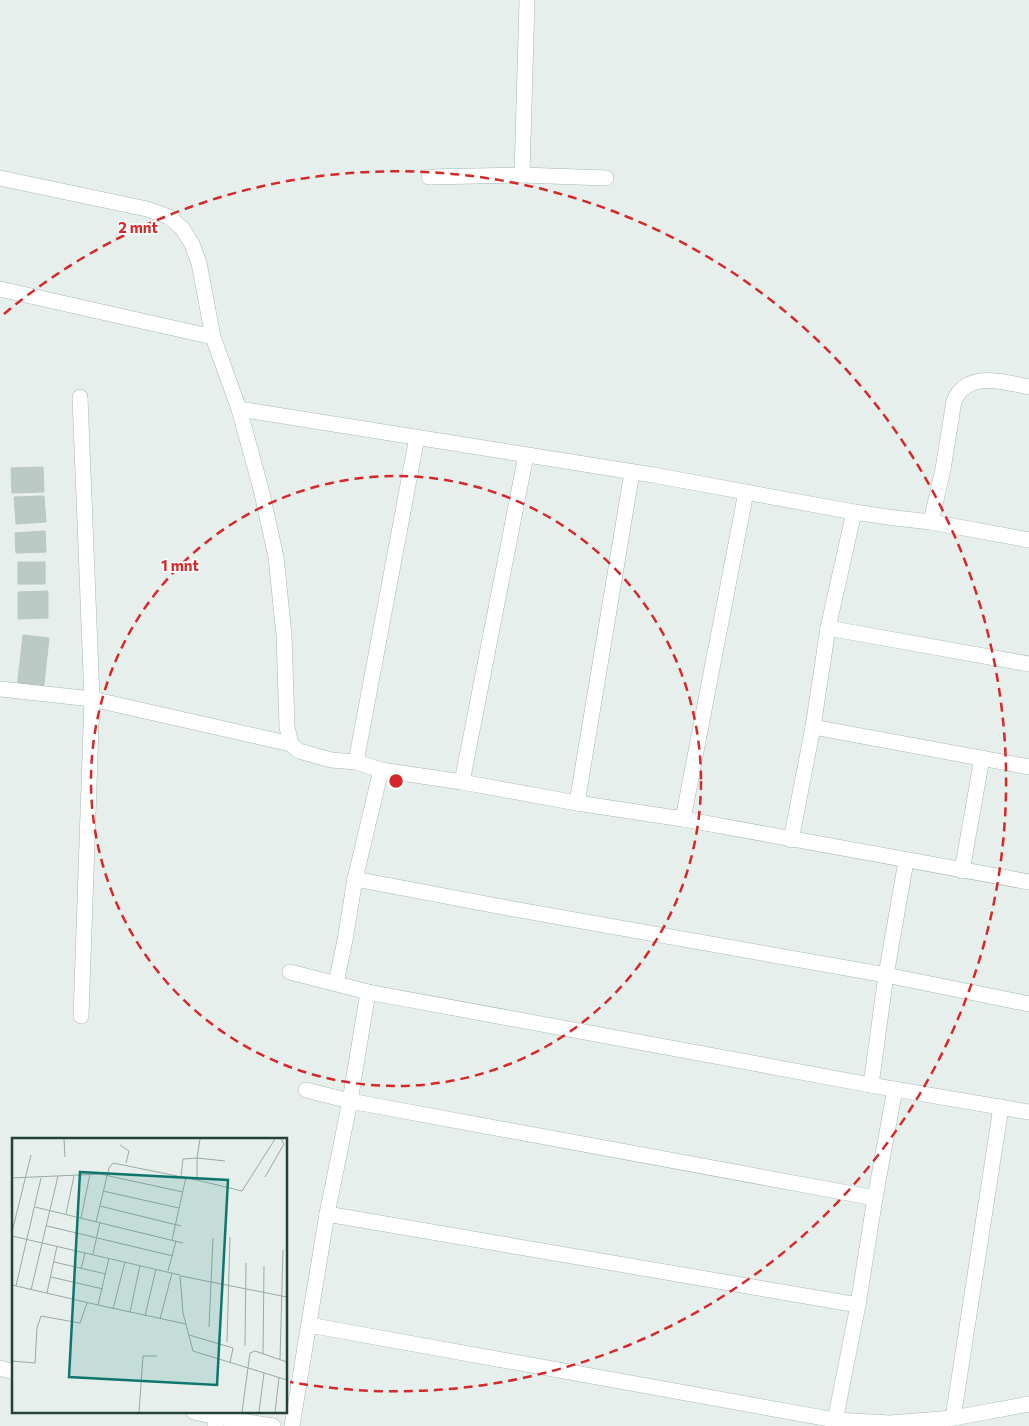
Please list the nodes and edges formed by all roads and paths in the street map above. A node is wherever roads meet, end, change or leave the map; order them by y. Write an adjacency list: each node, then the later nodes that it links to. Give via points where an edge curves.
1 (527, 0): 2 (street)
2 (522, 175): 3 (street); 5 (street)
3 (429, 177)
4 (0, 178): 7 (street, via 118,201 169,217 182,228 199,263)
5 (606, 178)
6 (0, 289): 7 (street)
7 (213, 337): 10 (street)
8 (1029, 387): 16 (street, via 992,380 972,383 957,393)
9 (80, 397): 21 (street)
10 (238, 409): 11 (street); 23 (street, via 276,557 284,635 287,727)
11 (417, 437): 12 (street); 25 (street)
12 (526, 455): 13 (street); 28 (street)
13 (632, 472): 14 (street); 29 (street)
14 (746, 492): 15 (street); 30 (street)
15 (854, 512): 16 (street); 18 (street)
16 (932, 522): 17 (street)
17 (1029, 540)
18 (828, 628): 19 (street); 22 (street)
19 (1029, 664)
20 (0, 689): 21 (street)
21 (92, 700): 23 (street); 41 (street)
22 (813, 727): 24 (street); 31 (street)
23 (291, 744): 25 (street, via 309,755)
24 (982, 758): 26 (street); 33 (street)
25 (356, 762): 27 (street)
26 (1029, 767)
27 (381, 770): 28 (street); 34 (street)
28 (462, 782): 29 (street)
29 (577, 803): 30 (street)
30 (683, 819): 31 (street)
31 (792, 840): 32 (street)
32 (906, 861): 33 (street); 37 (street)
33 (962, 870): 35 (street)
34 (355, 879): 37 (street); 38 (street)
35 (1029, 882)
36 (290, 972): 38 (street)
37 (886, 975): 40 (street); 42 (street)
38 (336, 983): 39 (street)
39 (368, 992): 42 (street); 45 (street)
40 (1029, 1004)
41 (81, 1016)
42 (871, 1085): 43 (street)
43 (895, 1089): 46 (street); 48 (street)
44 (306, 1090): 45 (street)
45 (350, 1101): 48 (street); 49 (street)
46 (1001, 1107): 47 (street); 54 (street)
47 (1029, 1112)
48 (875, 1198): 50 (street)
49 (327, 1214): 50 (street); 51 (street)
50 (858, 1306): 56 (street)
51 (308, 1325): 56 (street); 58 (street)
52 (1029, 1404): 54 (street)
53 (199, 1414): 55 (street)
54 (953, 1418): 56 (street)
55 (216, 1421): 57 (street)
56 (834, 1423)
57 (274, 1426)
58 (292, 1426)

